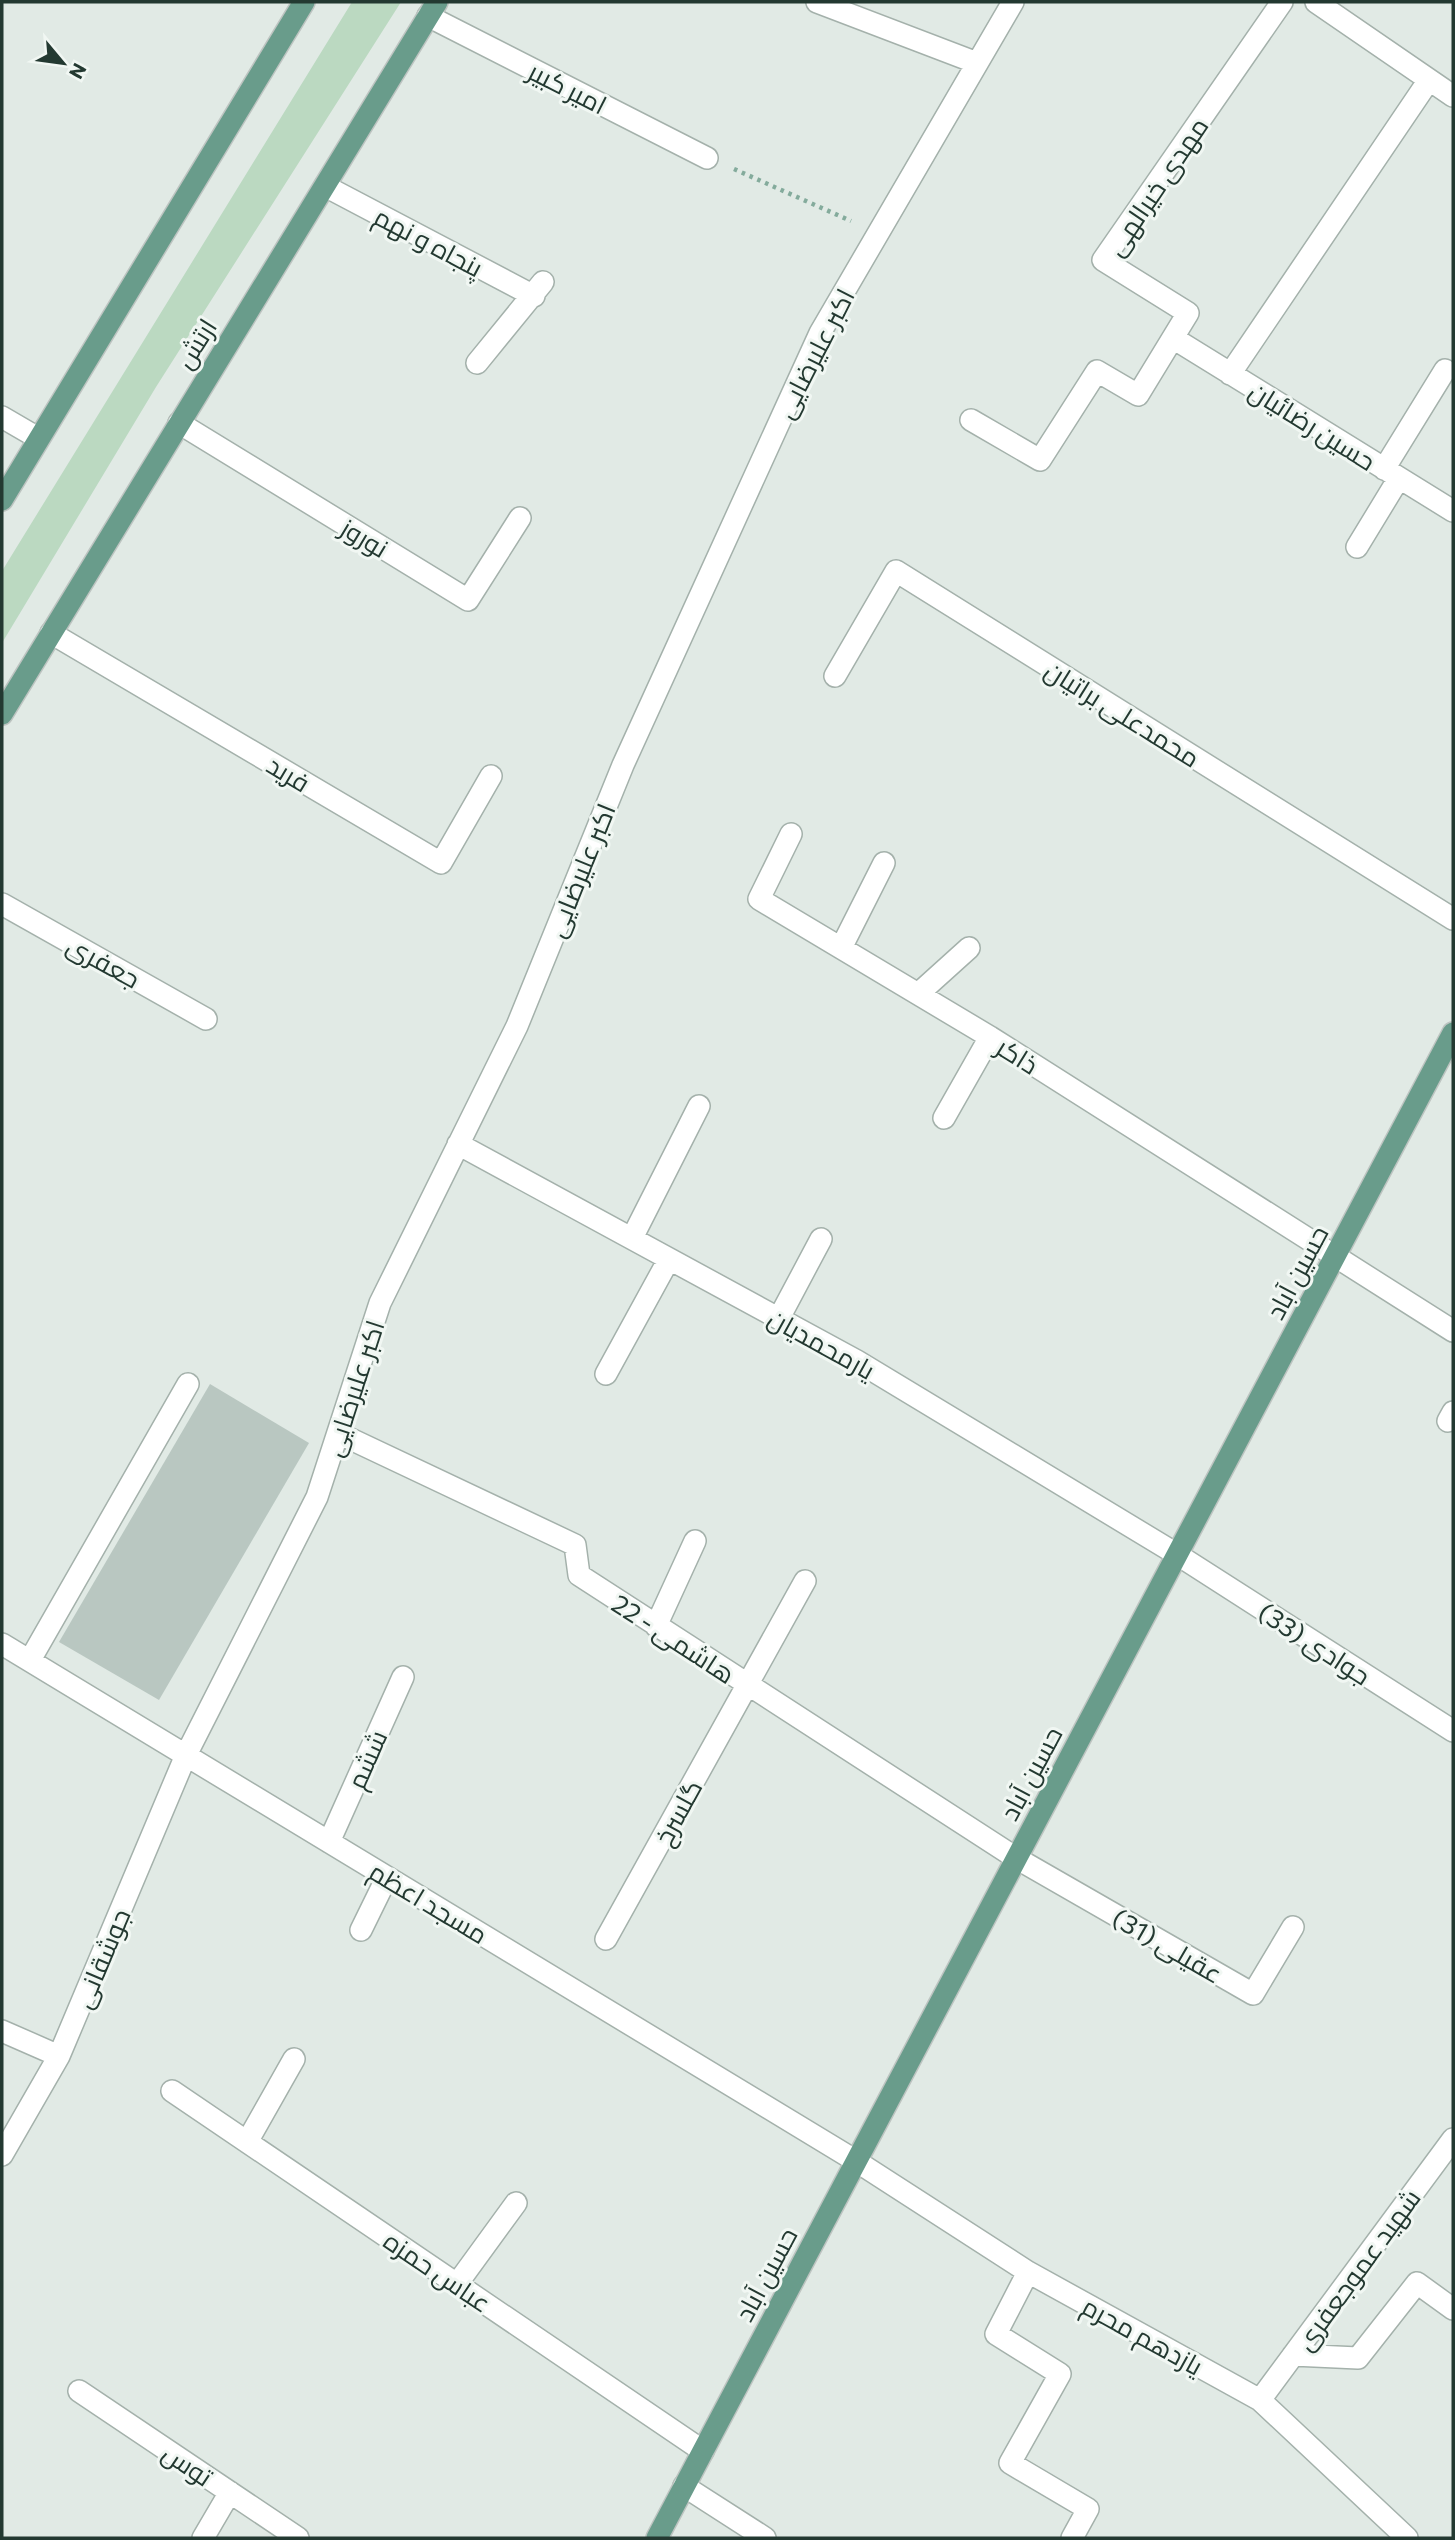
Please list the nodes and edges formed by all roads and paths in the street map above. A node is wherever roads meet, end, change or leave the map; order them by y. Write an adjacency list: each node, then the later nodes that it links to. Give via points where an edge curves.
1 (304, 2): 20 (main road)
2 (1013, 2): 7 (street, اکبر علیرضایی)
3 (1282, 2): 13 (street, مهدی خیرالهی, via 1103,260 1188,313)
4 (1316, 2): 8 (street)
5 (827, 3): 7 (street)
6 (433, 9): 10 (street, امیر کبیر); 11 (main road, ارتش)
7 (977, 63): 12 (street, اکبر علیرضایی)
8 (1429, 80): 9 (street); 16 (street)
9 (1453, 96)
10 (707, 158): 12 (path)
11 (325, 186): 14 (street, پنجاه و نهم, via 538,289); 19 (main road, ارتش)
12 (878, 233): 42 (street, اکبر علیرضایی, via 808,359 623,765 517,1026)
13 (1173, 338): 16 (street, حسین رضائیان); 18 (street, مهدی خیرالهی, via 1138,395 1097,371 1040,460)
14 (477, 363)
15 (1445, 370): 21 (street)
16 (1230, 374): 21 (street, حسین رضائیان)
17 (2, 417): 20 (street)
18 (971, 421)
19 (179, 423): 24 (street, نوروز, via 468,600); 26 (main road, ارتش)
20 (38, 438): 22 (main road)
21 (1392, 473): 23 (street, حسین رضائیان); 25 (street)
22 (2, 500)
23 (1453, 511)
24 (520, 518)
25 (1357, 547)
26 (51, 633): 28 (main road, ارتش); 29 (street, فرید, via 441,863)
27 (835, 676): 33 (street, محمدعلی براتیان, via 896,571)
28 (2, 714)
29 (491, 776)
30 (791, 834): 34 (street, ذاکر, via 760,899)
31 (884, 863): 34 (street)
32 (2, 904): 37 (street, جعفری)
33 (1453, 919)
34 (841, 948): 36 (street, ذاکر)
35 (969, 948): 36 (street)
36 (918, 994): 39 (street, ذاکر)
37 (206, 1019)
38 (1453, 1033): 45 (main road, حسین آباد)
39 (990, 1037): 41 (street); 45 (street, ذاکر)
40 (698, 1106): 43 (street)
41 (944, 1118)
42 (458, 1144): 43 (street, یارمحمدیان); 51 (street, اکبر علیرضایی, via 380,1303)
43 (632, 1238): 46 (street, یارمحمدیان)
44 (821, 1239): 47 (street)
45 (1335, 1256): 48 (street, ذاکر); 53 (main road, حسین آباد)
46 (669, 1259): 47 (street, یارمحمدیان); 49 (street)
47 (779, 1318): 53 (street, یارمحمدیان)
48 (1453, 1331)
49 (606, 1374)
50 (188, 1384): 57 (street)
51 (338, 1433): 55 (street, هاشمی - 22, via 575,1545 579,1575); 61 (street, اکبر علیرضایی, via 317,1497)
52 (695, 1541): 55 (street)
53 (1178, 1555): 60 (street, جوادی (33)); 63 (main road, حسین آباد)
54 (805, 1581): 59 (street, گلسرخ)
55 (656, 1626): 59 (street, هاشمی - 22)
56 (2, 1644): 57 (street, مسجد اعظم)
57 (30, 1660): 61 (street, مسجد اعظم)
58 (403, 1677): 62 (street, ششم)
59 (749, 1686): 63 (street, هاشمی - 22); 67 (street, گلسرخ)
60 (1453, 1731)
61 (187, 1755): 62 (street, مسجد اعظم); 69 (street, جوشقانی)
62 (330, 1842): 64 (street, مسجد اعظم)
63 (1016, 1858): 65 (street, عقیلی (31), via 1253,1994); 75 (main road, حسین آباد)
64 (387, 1877): 66 (street); 75 (street, مسجد اعظم)
65 (1293, 1927)
66 (361, 1930)
67 (606, 1939)
68 (2, 2031): 69 (street)
69 (59, 2056): 74 (street, جوشقانی)
70 (294, 2059): 73 (street)
71 (172, 2091): 73 (street, عباس حمزه)
72 (1453, 2139): 80 (street, شهید عموجعفری)
73 (247, 2142): 78 (street, عباس حمزه)
74 (2, 2155)
75 (856, 2161): 77 (street, یازدهم محرم); 83 (main road, حسین آباد)
76 (516, 2203): 78 (street)
77 (1028, 2272): 82 (street, یازدهم محرم); 90 (street, via 996,2333 1060,2374 1010,2463 1088,2509)
78 (457, 2284): 83 (street, عباس حمزه)
79 (1453, 2309): 80 (street, via 1417,2284 1358,2358)
80 (1293, 2355): 82 (street, شهید عموجعفری)
81 (79, 2391): 85 (street, توس)
82 (1260, 2400): 91 (street, یازدهم محرم)
83 (703, 2451): 84 (main road, حسین آباد)
84 (684, 2486): 88 (main road, حسین آباد); 89 (street)
85 (230, 2492): 86 (street); 87 (street, توس)
86 (203, 2538)
87 (298, 2538)
88 (657, 2538)
89 (765, 2538)
90 (1072, 2538)
91 (1407, 2538)

